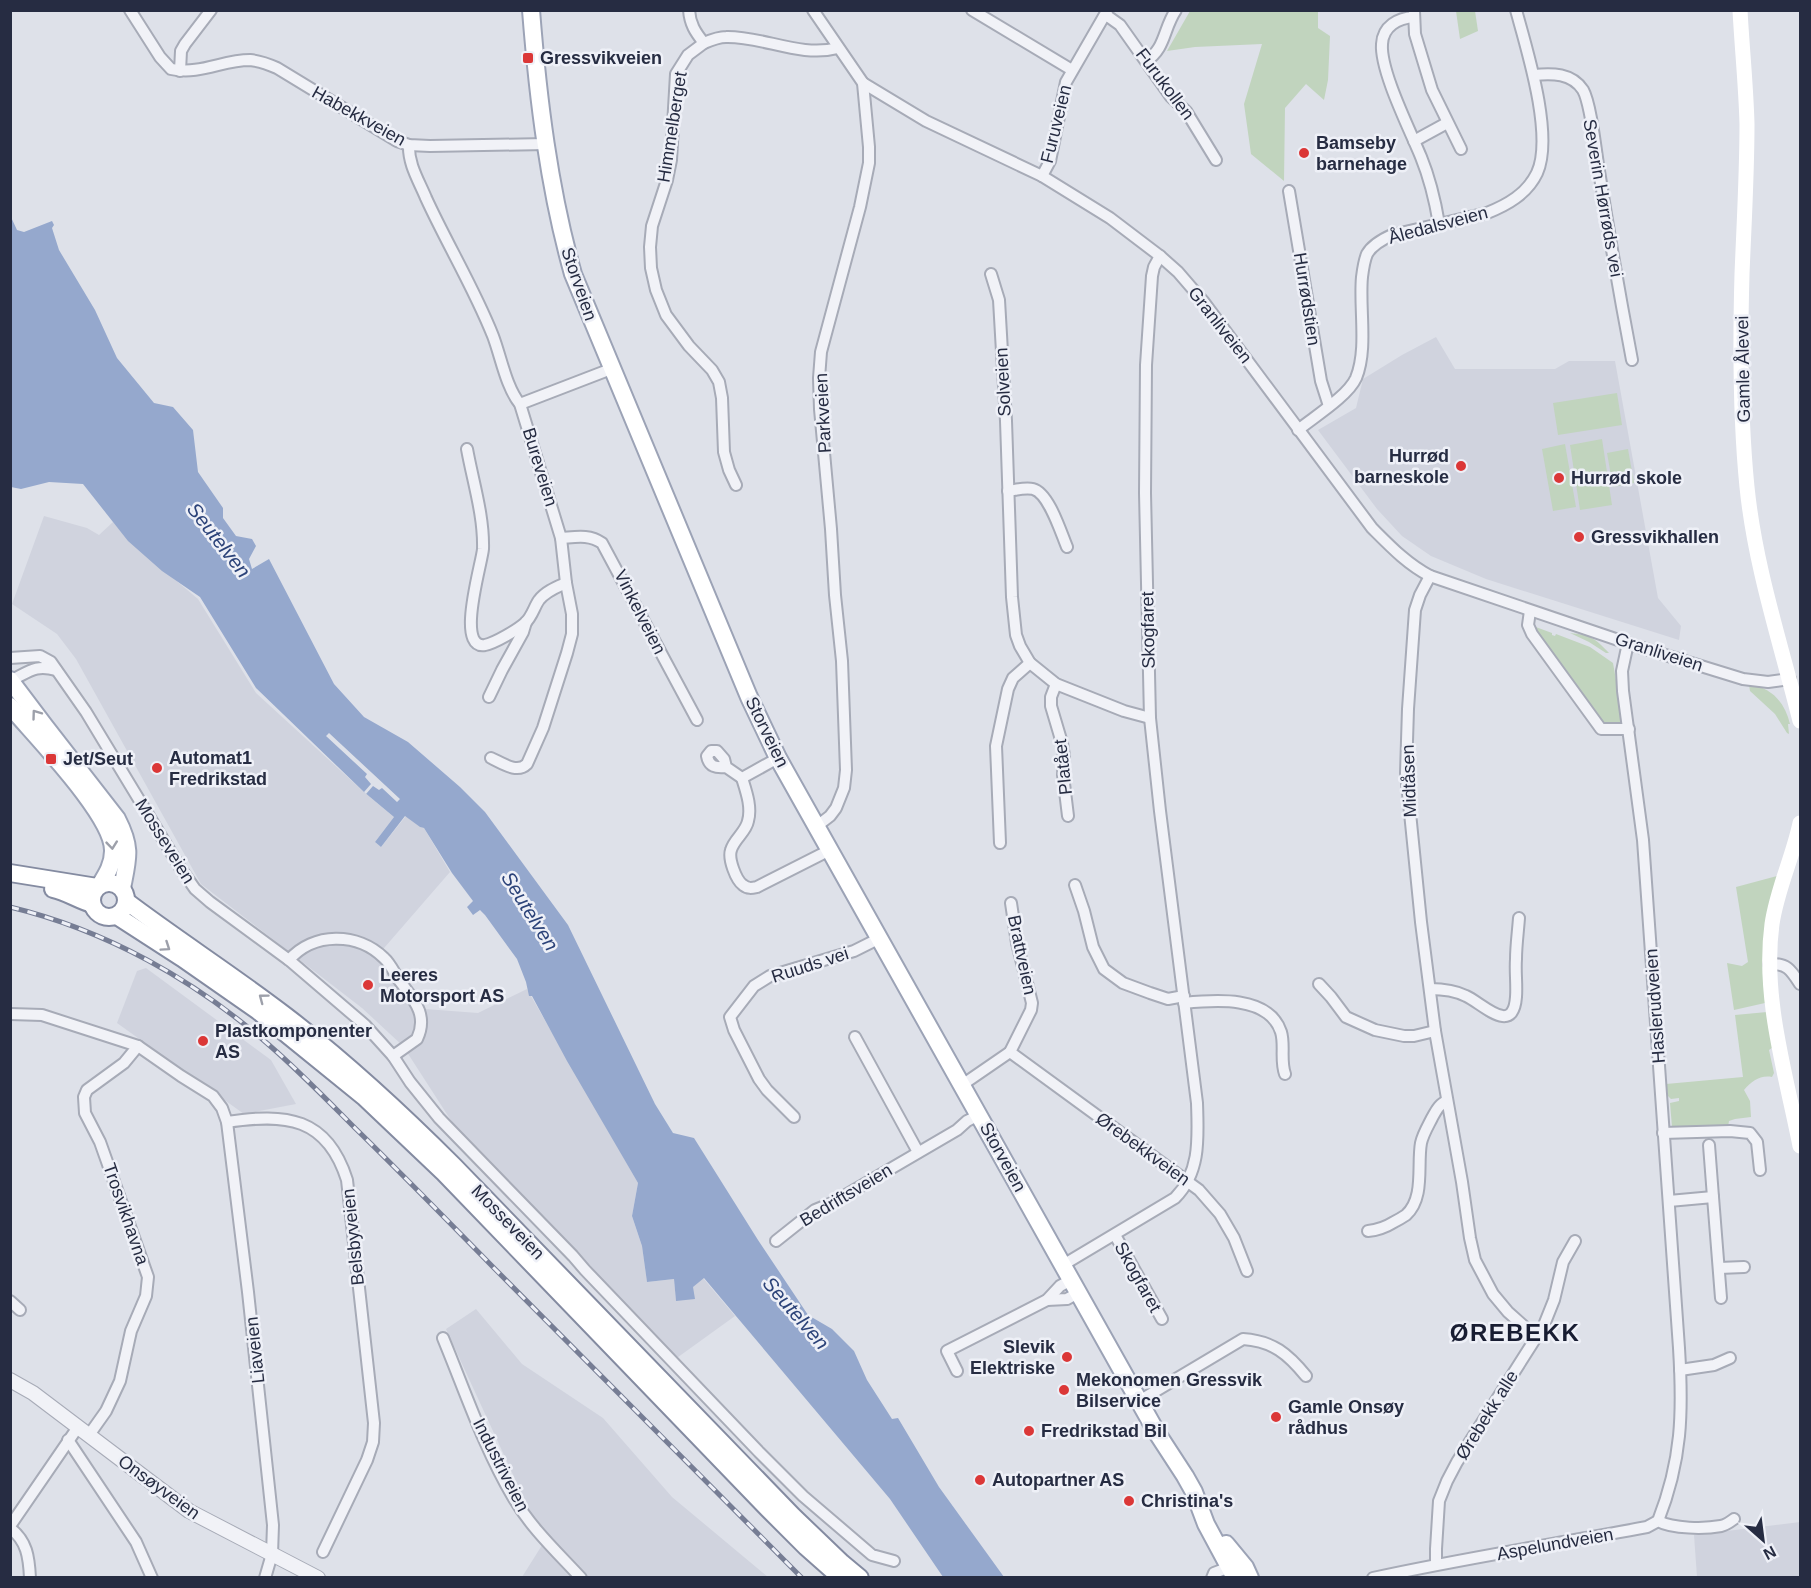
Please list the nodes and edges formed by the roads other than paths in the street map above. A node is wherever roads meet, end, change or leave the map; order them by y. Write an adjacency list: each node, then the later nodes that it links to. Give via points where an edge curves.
1 (130, 10): 16 (street, via 160,57 171,69)
2 (211, 10): 16 (street, via 185,44)
3 (531, 10): 21 (main road, Storveien)
4 (689, 10): 12 (street, via 694,31)
5 (813, 10): 13 (street, Parkveien)
6 (972, 10): 15 (street)
7 (1176, 10): 14 (street, via 1156,55)
8 (1516, 10): 17 (street, Åledalsveien)
9 (1740, 10): 48 (main road, Gamle Ålevei, via 1747,124 1742,276 1743,442 1757,548)
10 (1107, 13): 14 (street, Furukollen); 15 (street, Furuveien)
11 (1414, 14): 19 (street, via 1419,49); 20 (street, via 1392,24 1382,44 1389,79)
12 (704, 43): 13 (street, via 728,37 782,47 825,51); 36 (street, Himmelberget, via 688,55 676,74 670,160 652,226 651,268 666,315 719,382 724,452)
13 (838, 48): 18 (street, Parkveien)
14 (1146, 61): 24 (street, Furukollen, via 1186,111)
15 (1072, 70): 25 (street, Furuveien, via 1066,82 1050,161)
16 (180, 71): 22 (street, Habekkveien, via 250,60 264,63)
17 (1534, 75): 27 (street, Åledalsveien, via 1542,139 1536,175 1527,188 1499,208); 30 (street, Severin Hørrøds vei, via 1559,74 1576,82 1584,92)
18 (863, 83): 25 (street, Granliveien, via 926,121); 62 (street, Parkveien, via 869,163 820,361 820,409 842,661 846,770 841,799 831,816)
19 (1447, 123): 20 (street); 23 (street)
20 (1414, 141): 27 (street, via 1432,188)
21 (546, 144): 22 (street, Habekkveien); 31 (main road, Storveien, via 555,204 573,274)
22 (408, 145): 32 (street, Bureveien, via 415,172 489,326 513,395)
23 (1461, 149)
24 (1216, 160)
25 (1042, 176): 28 (street, Granliveien, via 1110,218)
26 (1289, 191): 33 (street, Hurrødstien, via 1321,381)
27 (1438, 224): 33 (street, Åledalsveien, via 1392,235 1368,253 1361,290 1359,368 1351,387)
28 (1160, 256): 34 (street, Granliveien, via 1203,301); 53 (street, Skogfaret, via 1152,276 1146,365)
29 (991, 274): 37 (street, Solveien, via 999,300)
30 (1632, 360)
31 (611, 369): 32 (street); 58 (main road, Storveien, via 748,697)
32 (520, 404): 38 (street, Bureveien)
33 (1329, 406): 34 (street, Åledalsveien)
34 (1298, 430): 40 (street, Granliveien, via 1371,528 1416,569)
35 (467, 449): 43 (street, via 483,550 470,634 484,645)
36 (736, 485)
37 (1008, 491): 39 (street, via 1031,488 1042,495); 46 (street, Solveien, via 1014,623)
38 (561, 538): 41 (street, Bureveien); 54 (street, Vinkelveien, via 584,536 602,543)
39 (1067, 547)
40 (1430, 576): 42 (street, Granliveien); 80 (street, Midtåsen, via 1415,610 1406,773)
41 (566, 583): 43 (street, via 540,598); 57 (street, Bureveien, via 572,634 539,739 524,767 516,769)
42 (1530, 611): 44 (street, Granliveien); 56 (street, via 1528,625 1532,634 1601,729)
43 (526, 622): 51 (street)
44 (1628, 643): 48 (street, Granliveien, via 1743,679); 56 (street, Haslerudveien, via 1622,671)
45 (10, 658): 47 (street, Mosseveien, via 40,656)
46 (1030, 663): 50 (street, Solveien); 64 (street, via 1013,678 1008,689 996,746)
47 (56, 670): 49 (street, Mosseveien, via 34,668); 76 (street, Mosseveien, via 195,889)
48 (1790, 679): 55 (main road, Gamle Ålevei)
49 (11, 680): 70 (main road, Mosseveien, one-way to 49, via 128,849 117,819)
50 (1056, 684): 53 (street, Solveien); 61 (street, Platået, via 1051,706 1062,743)
51 (489, 697)
52 (10, 706): 69 (main road, one-way to 69, via 84,793 111,834 112,863)
53 (1150, 718): 81 (street, Skogfaret)
54 (697, 720)
55 (1800, 721)
56 (1629, 729): 94 (street, Haslerudveien, via 1643,840)
57 (491, 758)
58 (778, 759): 60 (street); 62 (main road, Storveien)
59 (726, 767): 60 (street)
60 (742, 778): 65 (street, via 748,820 731,850 742,884 757,886)
61 (1068, 816)
62 (817, 826): 75 (main road, Storveien)
63 (1800, 828): 77 (main road, via 1779,891)
64 (1000, 843)
65 (822, 854)
66 (10, 873): 69 (main road)
67 (10, 883): 72 (main road, via 64,891)
68 (1075, 885): 81 (street, via 1093,947 1104,969 1123,983 1168,999)
69 (98, 886): 70 (main road, via 109,883); 72 (main road)
70 (124, 895): 73 (main road, via 124,909); 140 (main road, Mosseveien, one-way to 70, via 785,1509 407,1119 296,1024)
71 (1011, 903): 86 (street, Brattveien, via 1032,1003)
72 (92, 904): 73 (main road, via 100,915)
73 (117, 916): 139 (main road, Mosseveien, one-way to 139, via 258,1011 364,1097 444,1173 767,1509)
74 (1519, 918): 80 (street, via 1516,998 1509,1015 1495,1015 1458,992)
75 (880, 938): 89 (main road, Storveien); 91 (street, Ruuds vei, via 854,951 770,976 754,986 730,1017 759,1079)
76 (289, 960): 87 (street, Mosseveien, via 365,1025); 87 (street, via 303,947 335,939 363,943 385,958 417,1003 421,1023 417,1039)
77 (1769, 964): 79 (street, via 1780,964); 96 (main road, via 1773,1014)
78 (1318, 984): 83 (street, via 1346,1017 1375,1030 1404,1036)
79 (1800, 984)
80 (1430, 989): 83 (street, Midtåsen)
81 (1184, 1000): 88 (street, via 1218,1001 1264,1010 1280,1030); 99 (street, Skogfaret, via 1198,1136)
82 (10, 1014): 85 (street, via 42,1015)
83 (1435, 1031): 90 (street, Midtåsen)
84 (855, 1037): 97 (street)
85 (138, 1046): 93 (street, via 213,1096); 123 (street, Trosvikhavna, via 124,1063 87,1090 84,1097 85,1113 100,1142 148,1278 120,1381 106,1411)
86 (1010, 1052): 89 (street, Brattveien); 99 (street, Ørebekkveien)
87 (393, 1056): 130 (street, Mosseveien, via 439,1118 796,1489 872,1555)
88 (1285, 1074)
89 (962, 1085): 92 (main road, Storveien)
90 (1447, 1101): 102 (street, via 1423,1135 1419,1180 1407,1215 1380,1230); 115 (street, Midtåsen, via 1475,1260 1493,1294)
91 (794, 1117)
92 (981, 1118): 97 (street, Bedriftsveien, via 971,1128 957,1130); 106 (main road, Storveien)
93 (227, 1122): 128 (street, Belsbyveien, via 272,1119 306,1125 333,1148 347,1180 373,1442 362,1474); 129 (street, Liaveien, via 264,1430)
94 (1663, 1133): 98 (street, via 1750,1133 1765,1156); 101 (street, Haslerudveien)
95 (1709, 1145): 100 (street)
96 (1800, 1146)
97 (918, 1152): 104 (street, Bedriftsveien, via 815,1210)
98 (1760, 1170)
99 (1188, 1181): 103 (street, Skogfaret, via 1175,1198); 109 (street, Ørebekkveien, via 1220,1214)
100 (1713, 1197): 101 (street); 108 (street)
101 (1669, 1201): 118 (street, Haslerudveien)
102 (1368, 1230)
103 (1115, 1234): 106 (street, Skogfaret); 114 (street, Skogfaret)
104 (776, 1240)
105 (1575, 1241): 115 (street, Ørebekk alle, via 1563,1262 1554,1300)
106 (1063, 1264): 110 (main road, Storveien)
107 (1744, 1267): 108 (street)
108 (1719, 1268): 111 (street)
109 (1247, 1271)
110 (1075, 1287): 119 (street, via 1067,1299 1047,1300 947,1351); 122 (main road, Storveien)
111 (1721, 1298)
112 (10, 1301): 113 (street)
113 (20, 1310)
114 (1162, 1319)
115 (1536, 1337): 131 (street, Ørebekk alle, via 1447,1481 1439,1501)
116 (443, 1338): 138 (street, Industriveien, via 513,1498 543,1538)
117 (1730, 1358): 118 (street, via 1714,1365)
118 (1680, 1370): 126 (street, Haslerudveien, via 1680,1435)
119 (957, 1371)
120 (1306, 1376): 122 (street, via 1279,1349 1244,1339)
121 (10, 1380): 123 (street, Onsøyveien)
122 (1139, 1401): 132 (main road, Storveien)
123 (83, 1431): 124 (street); 129 (street, Onsøyveien, via 189,1511)
124 (68, 1440): 127 (street); 135 (street, via 136,1542)
125 (1734, 1520): 126 (street, Aspelundveien, via 1707,1527 1666,1526)
126 (1659, 1521): 131 (street, Aspelundveien, via 1647,1527)
127 (10, 1527): 134 (street, via 26,1547)
128 (323, 1552)
129 (272, 1554): 136 (street, Liaveien); 137 (street, Onsøyveien)
130 (894, 1561)
131 (1436, 1564): 133 (street, Aspelundveien)
132 (1240, 1571): 141 (street, via 1214,1573)
133 (1379, 1577)
134 (30, 1578)
135 (152, 1578)
136 (265, 1578)
137 (318, 1578)
138 (581, 1578)
139 (841, 1578)
140 (860, 1578)
141 (1212, 1578)

